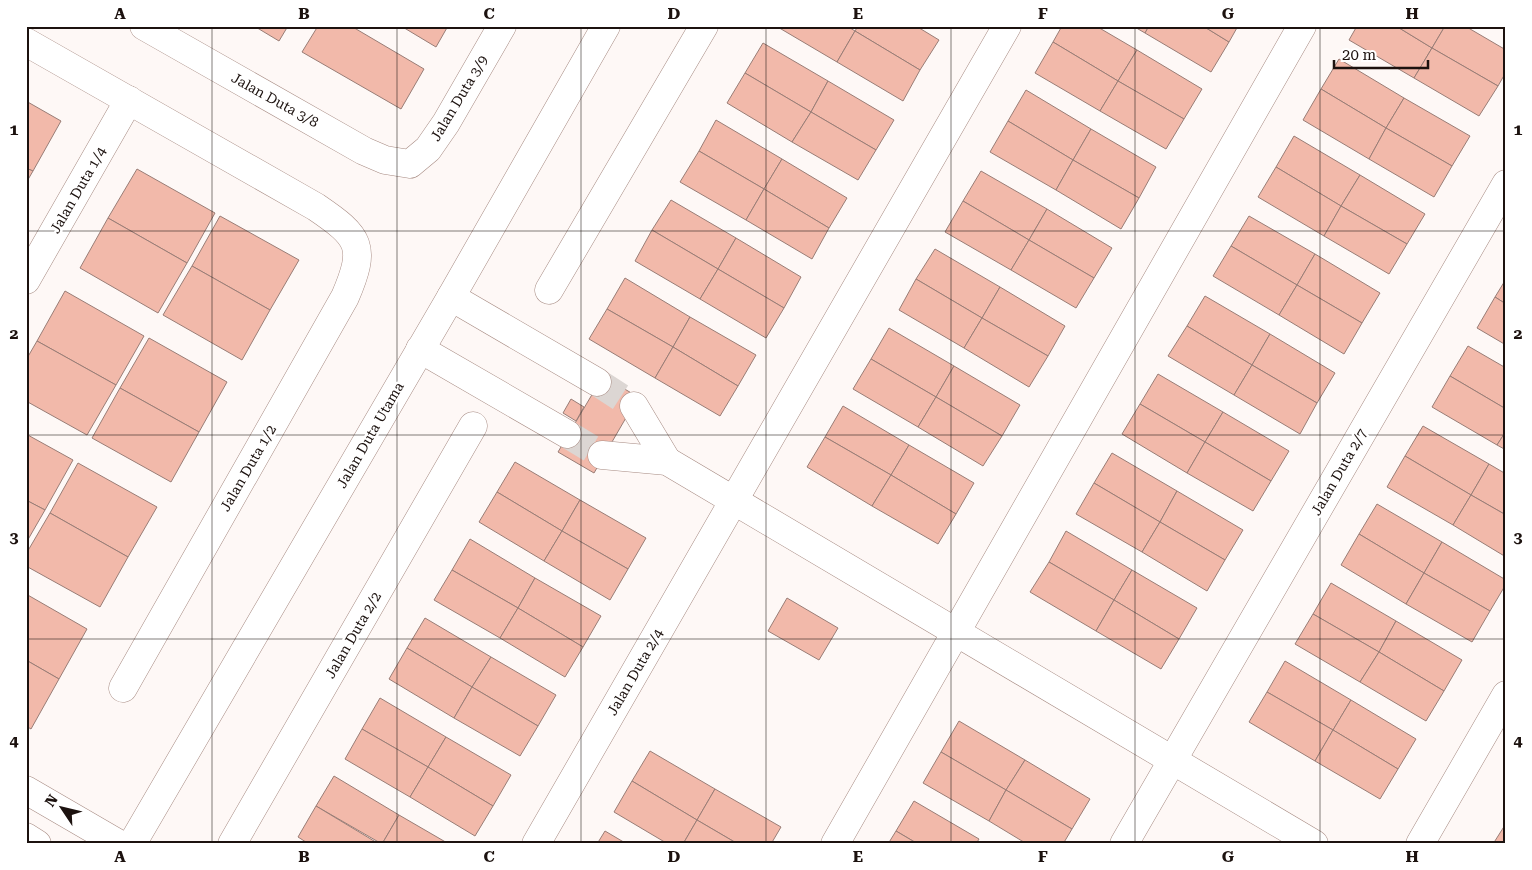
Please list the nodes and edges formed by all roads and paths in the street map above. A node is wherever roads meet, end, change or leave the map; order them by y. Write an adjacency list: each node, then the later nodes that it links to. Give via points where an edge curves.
1 (144, 26): 9 (street, Jalan Duta 3/8, via 364,151 385,160)
2 (502, 26): 9 (street, Jalan Duta 3/9, via 428,150)
3 (606, 26): 13 (street, Jalan Duta Utama)
4 (704, 26): 12 (street)
5 (1007, 26): 21 (street, Jalan Duta 2/4)
6 (1302, 26): 22 (street)
7 (26, 42): 8 (street)
8 (129, 100): 11 (street, Jalan Duta 1/4); 23 (street, Jalan Duta 1/2, via 342,225 357,243 357,269 345,297)
9 (410, 164)
10 (1506, 184): 25 (street, Jalan Duta 2/7)
11 (26, 280)
12 (550, 290)
13 (451, 298): 14 (street, Jalan Duta Utama); 15 (street)
14 (420, 349): 18 (street); 30 (street, Jalan Duta Utama)
15 (597, 382)
16 (634, 406): 20 (street)
17 (473, 426): 31 (street, Jalan Duta 2/2)
18 (567, 434)
19 (602, 455): 20 (street)
20 (667, 461): 21 (street)
21 (734, 500): 22 (street); 32 (street, Jalan Duta 2/4)
22 (956, 632): 25 (street); 33 (street)
23 (123, 688)
24 (1506, 696): 36 (street)
25 (1172, 760): 34 (street, Jalan Duta 2/7); 35 (street)
26 (26, 790): 29 (street)
27 (26, 837): 28 (street)
28 (37, 844)
29 (119, 844)
30 (132, 844)
31 (232, 844)
32 (536, 844)
33 (834, 844)
34 (1124, 844)
35 (1314, 844)
36 (1420, 844)

